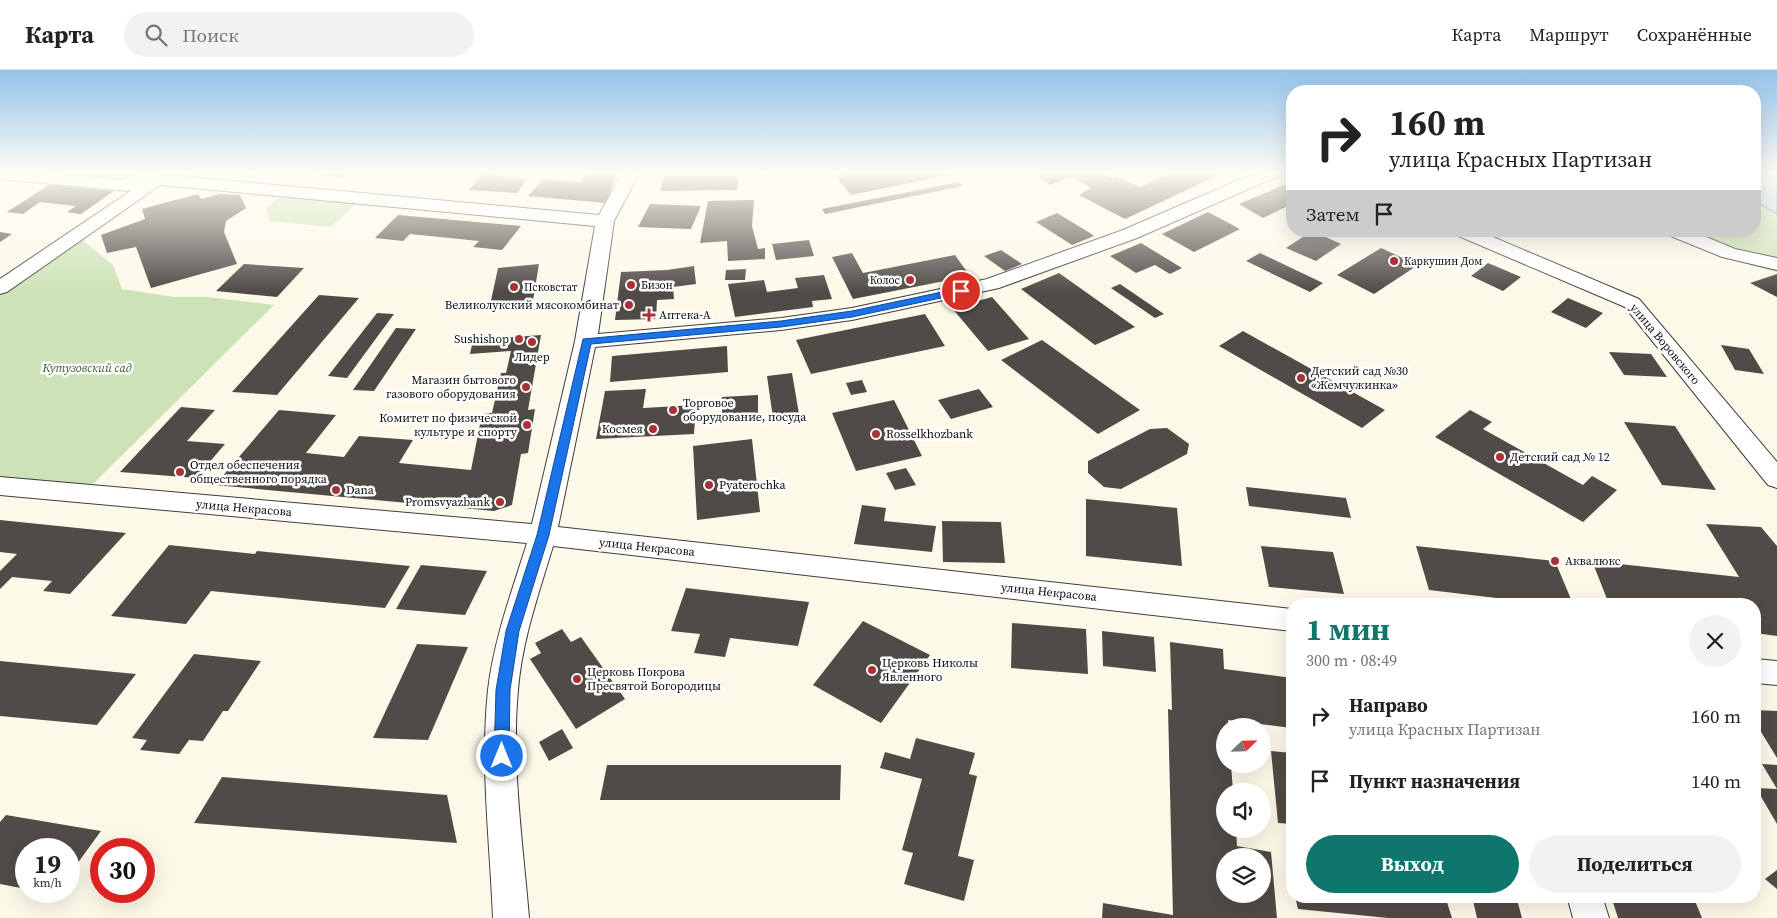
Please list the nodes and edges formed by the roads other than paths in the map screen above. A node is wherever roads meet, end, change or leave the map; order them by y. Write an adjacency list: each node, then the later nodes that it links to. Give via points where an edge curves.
1 (102, 213): 9 (street)
2 (520, 213): 5 (street)
3 (610, 213): 5 (street)
4 (1180, 213): 10 (street, via 992,284 852,314 790,323)
5 (605, 221): 10 (street)
6 (1477, 237): 11 (street, улица Воровского, via 1632,303)
7 (1690, 237): 8 (street, via 1729,253)
8 (1777, 264)
9 (0, 288)
10 (586, 341): 13 (street)
11 (1777, 479)
12 (0, 486): 13 (street, улица Некрасова)
13 (543, 535): 14 (street, улица Некрасова); 18 (street, via 513,631 503,690 502,756)
14 (1286, 619)
15 (1761, 672): 16 (street)
16 (1777, 673)
17 (1586, 903): 19 (street)
18 (511, 918)
19 (1591, 918)

